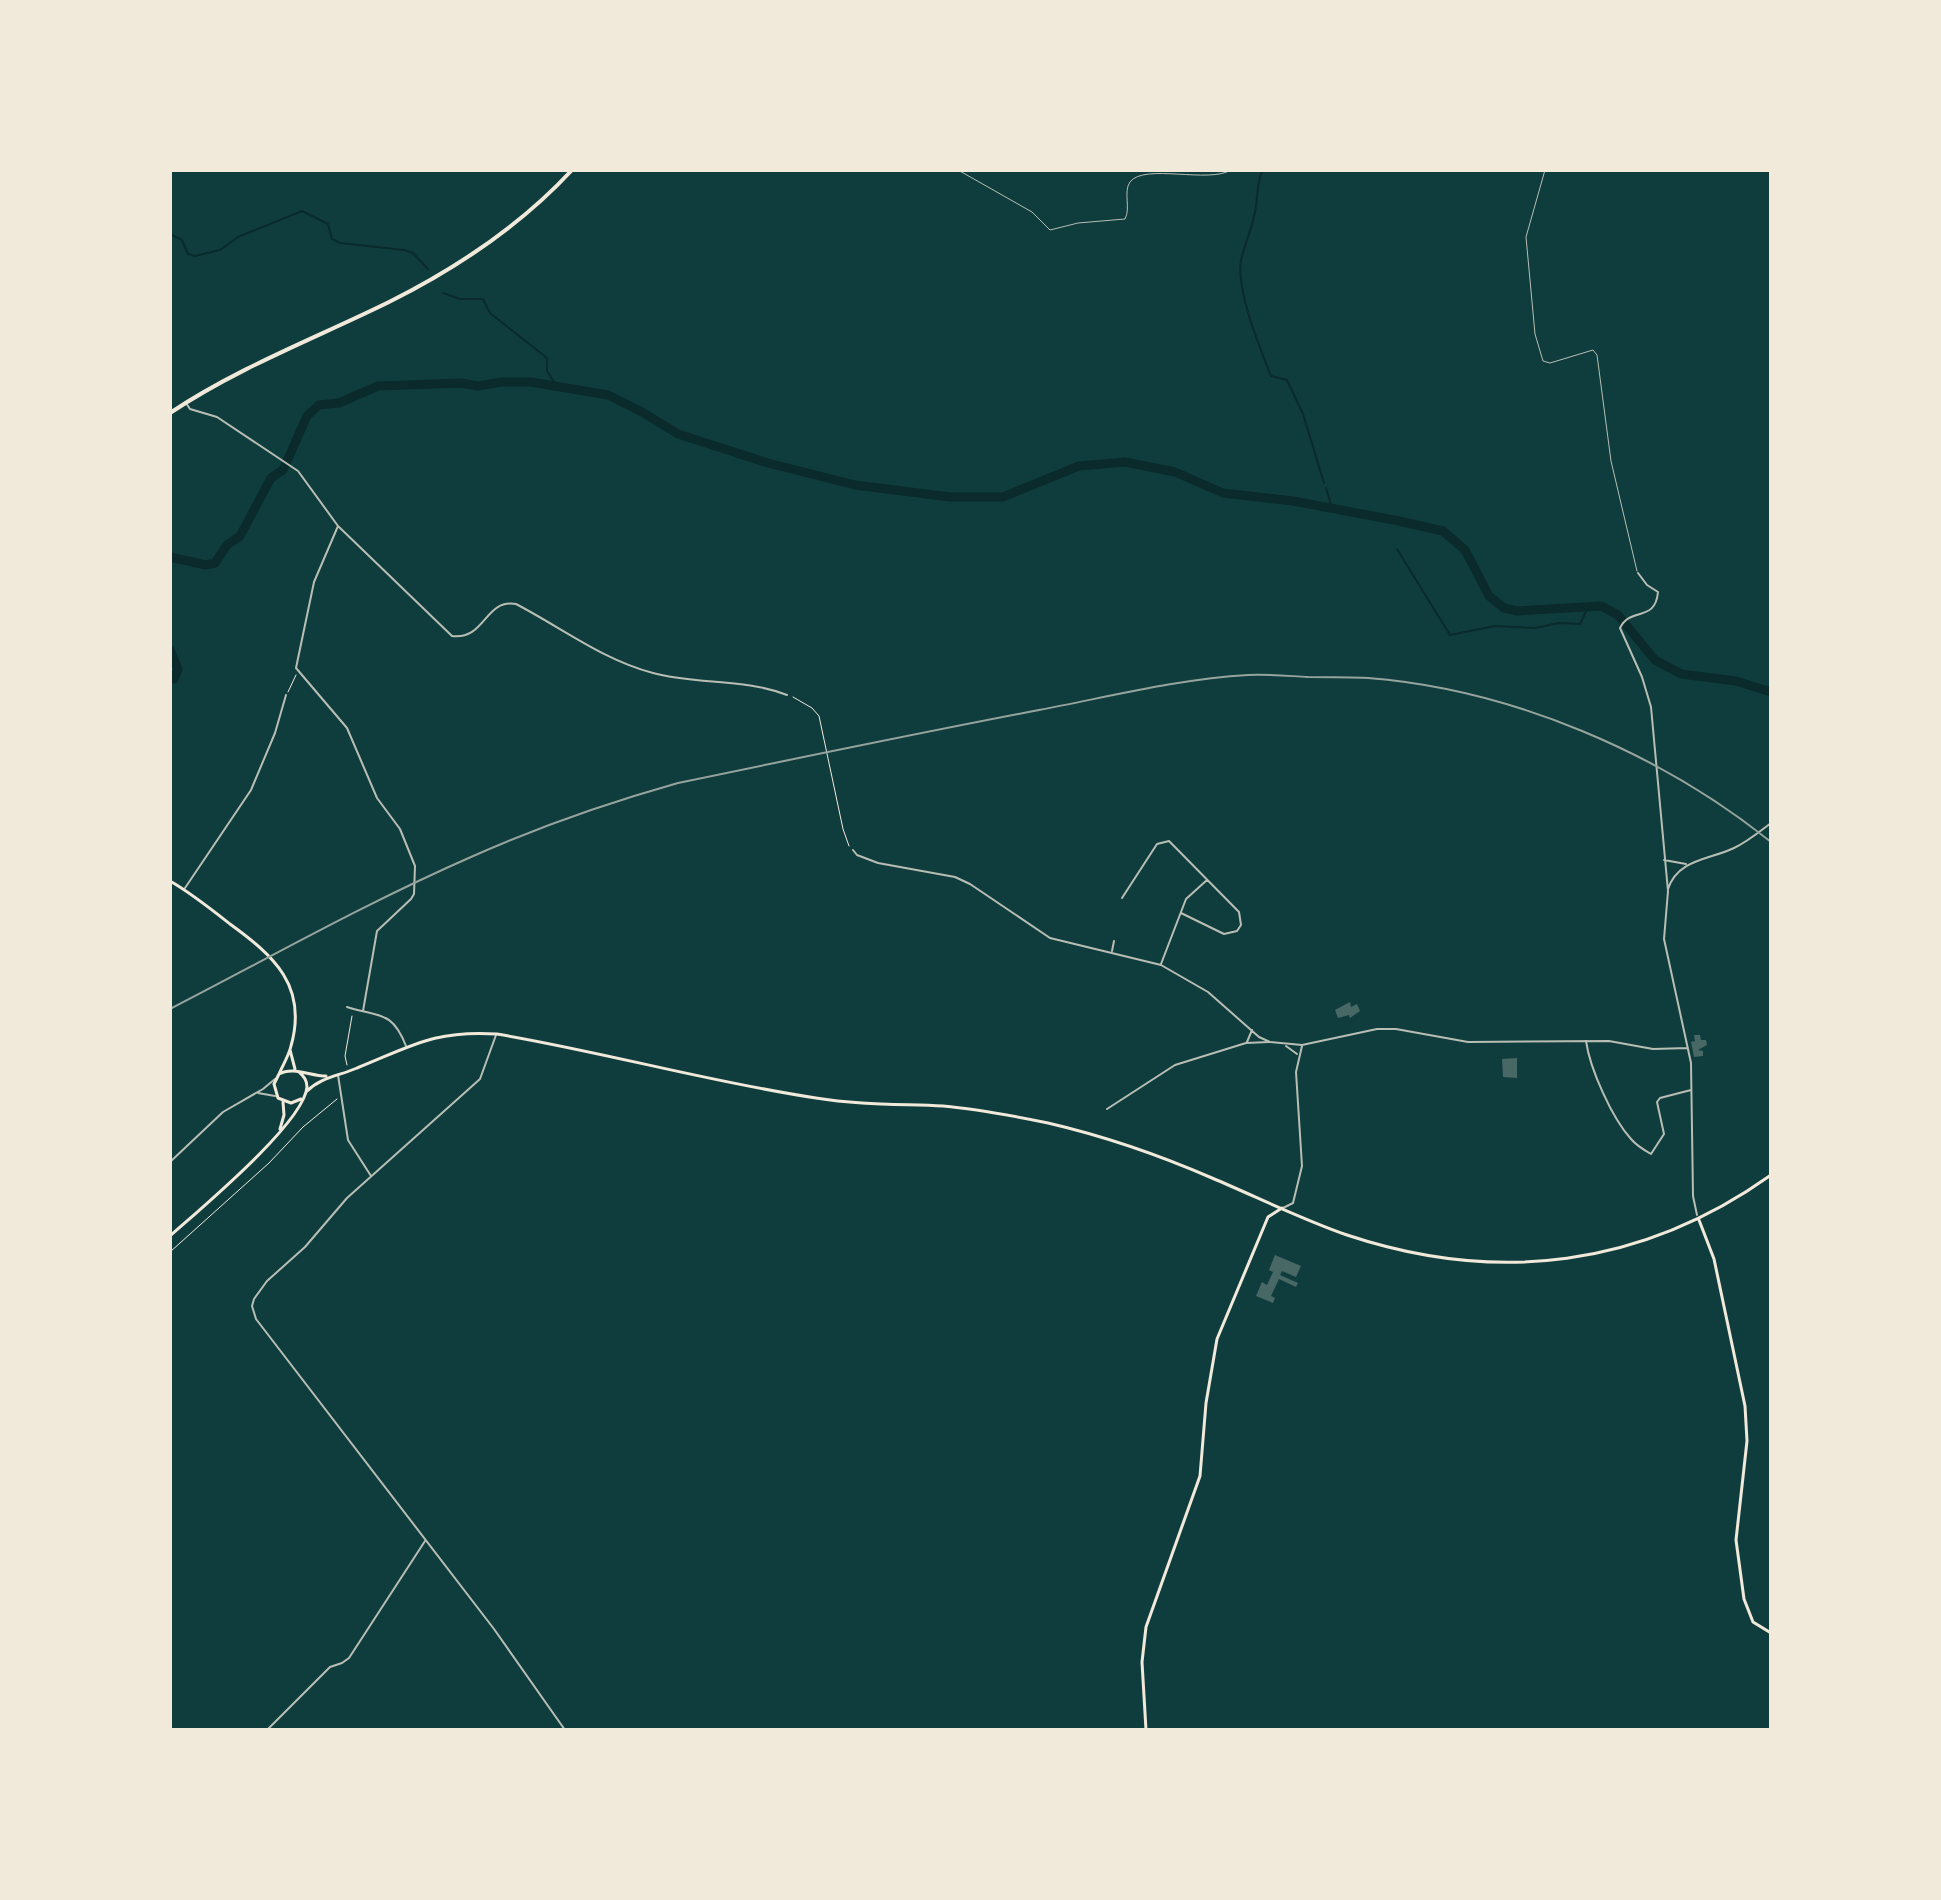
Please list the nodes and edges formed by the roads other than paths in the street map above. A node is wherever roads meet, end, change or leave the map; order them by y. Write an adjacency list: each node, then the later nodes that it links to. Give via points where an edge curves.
1 (572, 170): 5 (main road, via 544,200 461,260)
2 (958, 170): 3 (lane, via 1054,230 1125,219 1128,189 1135,178)
3 (1231, 170)
4 (1545, 170): 8 (lane, via 1526,237 1535,334 1543,361 1593,350 1597,355 1611,461)
5 (185, 402): 6 (main road); 7 (street, via 298,471)
6 (170, 413)
7 (338, 526): 10 (street, via 452,636 475,632 494,608 516,604 617,662 656,674 755,685); 25 (street, via 314,582 296,668 347,728 377,798 400,829 415,872 414,894 377,931)
8 (1638, 573): 13 (street, via 1658,592 1657,603 1621,624 1651,707)
9 (286, 695): 17 (street, via 251,790)
10 (787, 695)
11 (1770, 824): 14 (street, via 1723,852)
12 (853, 850): 22 (street, via 878,863 955,877 1050,938)
13 (1663, 860): 14 (street); 18 (street)
14 (1689, 864): 18 (street, via 1672,878)
15 (1207, 880): 19 (street, via 1169,841 1157,844); 20 (street, via 1186,899); 20 (street, via 1239,912 1237,931 1224,934)
16 (170, 881): 17 (main road)
17 (184, 889): 35 (main road, via 278,965 294,1010)
18 (1668, 891): 34 (street, via 1664,939)
19 (1122, 894)
20 (1181, 913): 23 (street)
21 (1114, 941): 22 (street)
22 (1112, 952): 23 (street)
23 (1161, 965): 26 (street, via 1208,992)
24 (347, 1007): 25 (street)
25 (363, 1011): 33 (street, via 392,1019)
26 (1252, 1030): 29 (street); 30 (street)
27 (497, 1034): 33 (main road, via 461,1033); 50 (street, via 480,1079); 51 (main road, via 818,1099 948,1107 1051,1124 1173,1162)
28 (1586, 1041): 32 (street, via 1468,1042 1377,1029); 34 (street); 41 (street, via 1591,1069 1622,1126 1651,1154 1664,1134 1657,1102)
29 (1270, 1042): 30 (street); 31 (street)
30 (1246, 1043): 46 (street, via 1166,1068)
31 (1285, 1045): 32 (street); 36 (street)
32 (1302, 1045): 36 (street)
33 (406, 1046): 38 (main road)
34 (1688, 1048): 41 (street)
35 (290, 1050): 37 (main road); 39 (main road)
36 (1298, 1055): 51 (street, via 1302,1166 1293,1203)
37 (297, 1071): 39 (main road); 40 (main road); 42 (main road, via 306,1080)
38 (338, 1075): 40 (main road); 50 (street, via 348,1140)
39 (277, 1076): 43 (street); 44 (main road, via 274,1089)
40 (330, 1076): 42 (main road)
41 (1692, 1090): 52 (street, via 1693,1196)
42 (306, 1092): 45 (main road)
43 (257, 1093): 44 (street); 48 (street, via 223,1112)
44 (280, 1099): 45 (main road); 47 (main road, via 285,1111)
45 (301, 1099): 47 (main road)
46 (1107, 1109)
47 (279, 1133): 53 (main road)
48 (170, 1162)
49 (1771, 1175): 52 (main road)
50 (372, 1177): 54 (street, via 267,1281 252,1306 256,1319)
51 (1282, 1208): 52 (main road, via 1380,1245 1475,1263 1580,1256); 58 (main road, via 1268,1217 1217,1339 1200,1476 1146,1627)
52 (1699, 1220): 55 (main road, via 1714,1259 1745,1406 1747,1441 1736,1540 1744,1599 1753,1622)
53 (170, 1236)
54 (426, 1540): 56 (street, via 349,1658 330,1667); 57 (street)
55 (1771, 1633)
56 (267, 1730)
57 (565, 1730)
58 (1146, 1730)

